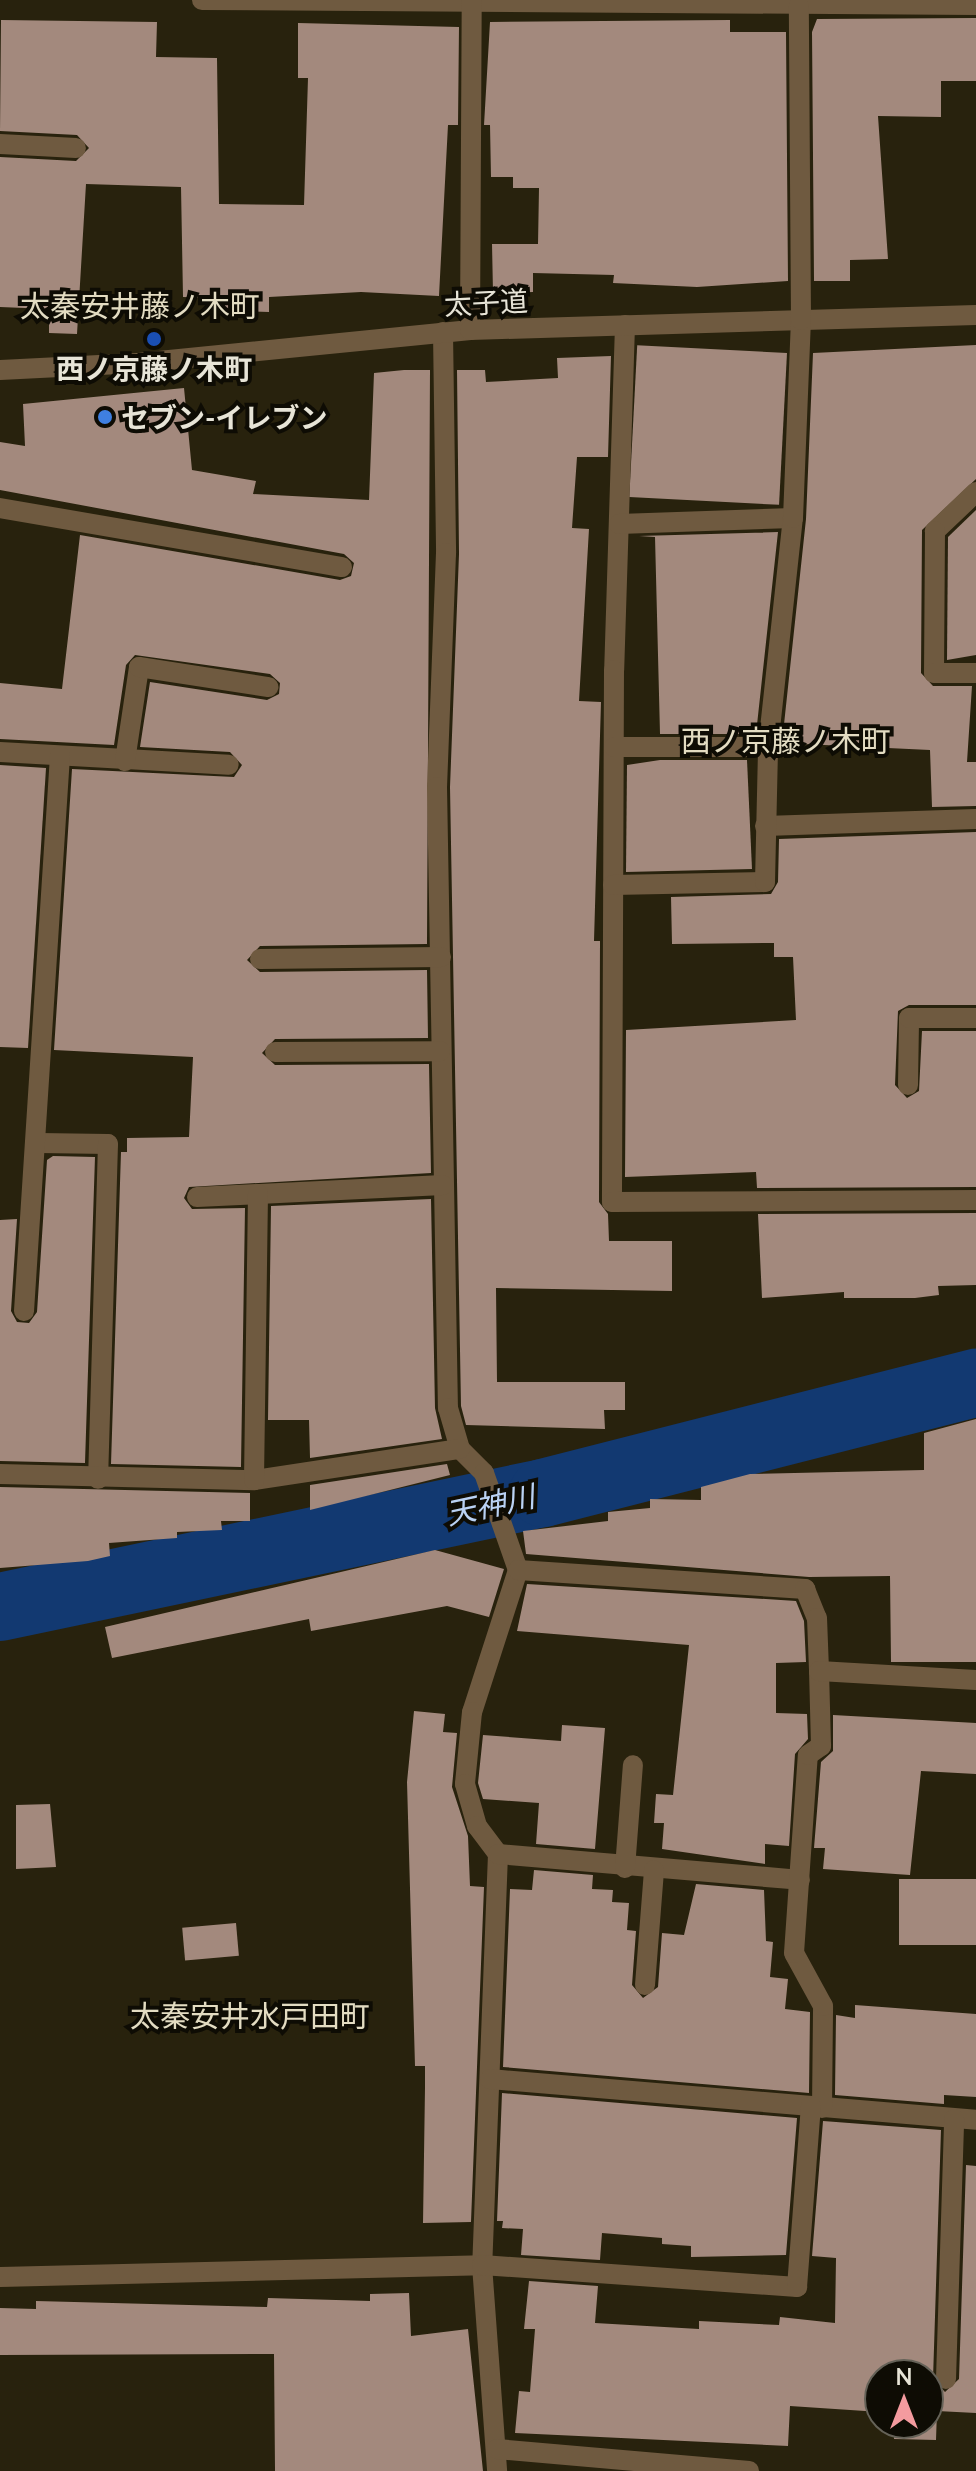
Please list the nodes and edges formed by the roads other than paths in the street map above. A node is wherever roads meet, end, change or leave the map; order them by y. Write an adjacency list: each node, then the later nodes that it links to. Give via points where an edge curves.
1 (202, 0): 2 (street)
2 (472, 3): 3 (street); 11 (street)
3 (688, 3): 5 (street)
4 (976, 5): 5 (street)
5 (799, 6): 9 (street)
6 (0, 144): 7 (street)
7 (76, 148)
8 (976, 315): 9 (street, 太子道)
9 (801, 320): 10 (street, 太子道); 16 (street)
10 (625, 325): 11 (street, 太子道); 17 (street)
11 (470, 330): 12 (street, 太子道)
12 (443, 332): 13 (street, 太子道, via 139,363); 30 (street)
13 (0, 370)
14 (976, 492): 19 (street, via 935,531 934,641 934,673)
15 (0, 508): 18 (street)
16 (793, 518): 17 (street); 22 (street)
17 (619, 524): 21 (street)
18 (342, 567)
19 (976, 673)
20 (268, 687): 25 (street, via 140,658)
21 (614, 747): 22 (street); 29 (street)
22 (768, 747): 28 (street)
23 (0, 752): 24 (street)
24 (60, 756): 25 (street); 36 (street)
25 (125, 761): 26 (street)
26 (229, 765)
27 (976, 819): 28 (street)
28 (765, 826): 29 (street, via 765,882)
29 (613, 885): 40 (street, via 612,1202)
30 (441, 957): 31 (street); 33 (street)
31 (260, 959)
32 (976, 1018): 35 (street, via 909,1018)
33 (440, 1051): 34 (street); 37 (street)
34 (275, 1052)
35 (908, 1085)
36 (39, 1143): 41 (street, via 33,1153); 44 (street, via 108,1144)
37 (443, 1185): 38 (street); 42 (street, via 448,1408)
38 (258, 1194): 39 (street); 45 (street)
39 (197, 1197)
40 (976, 1200)
41 (24, 1311)
42 (460, 1449): 45 (street); 46 (street, via 484,1473)
43 (0, 1474): 44 (street)
44 (98, 1479): 45 (street)
45 (254, 1480)
46 (518, 1570): 47 (street, via 805,1589 817,1618); 50 (street, via 472,1712 465,1784 477,1826)
47 (819, 1671): 48 (street); 53 (street, via 821,1746 808,1755)
48 (976, 1680)
49 (633, 1765): 51 (street)
50 (498, 1854): 51 (street); 55 (street)
51 (625, 1868): 52 (street)
52 (654, 1870): 53 (street); 54 (street)
53 (800, 1880): 56 (street, via 794,1953 823,2006)
54 (645, 1985)
55 (490, 2079): 56 (street); 59 (street)
56 (817, 2108): 57 (street); 59 (street, via 797,2287)
57 (954, 2119): 58 (street); 61 (street)
58 (976, 2120)
59 (482, 2265): 60 (street); 62 (street)
60 (0, 2277)
61 (946, 2379)
62 (497, 2449): 63 (street); 64 (street)
63 (497, 2471)
64 (749, 2471)

